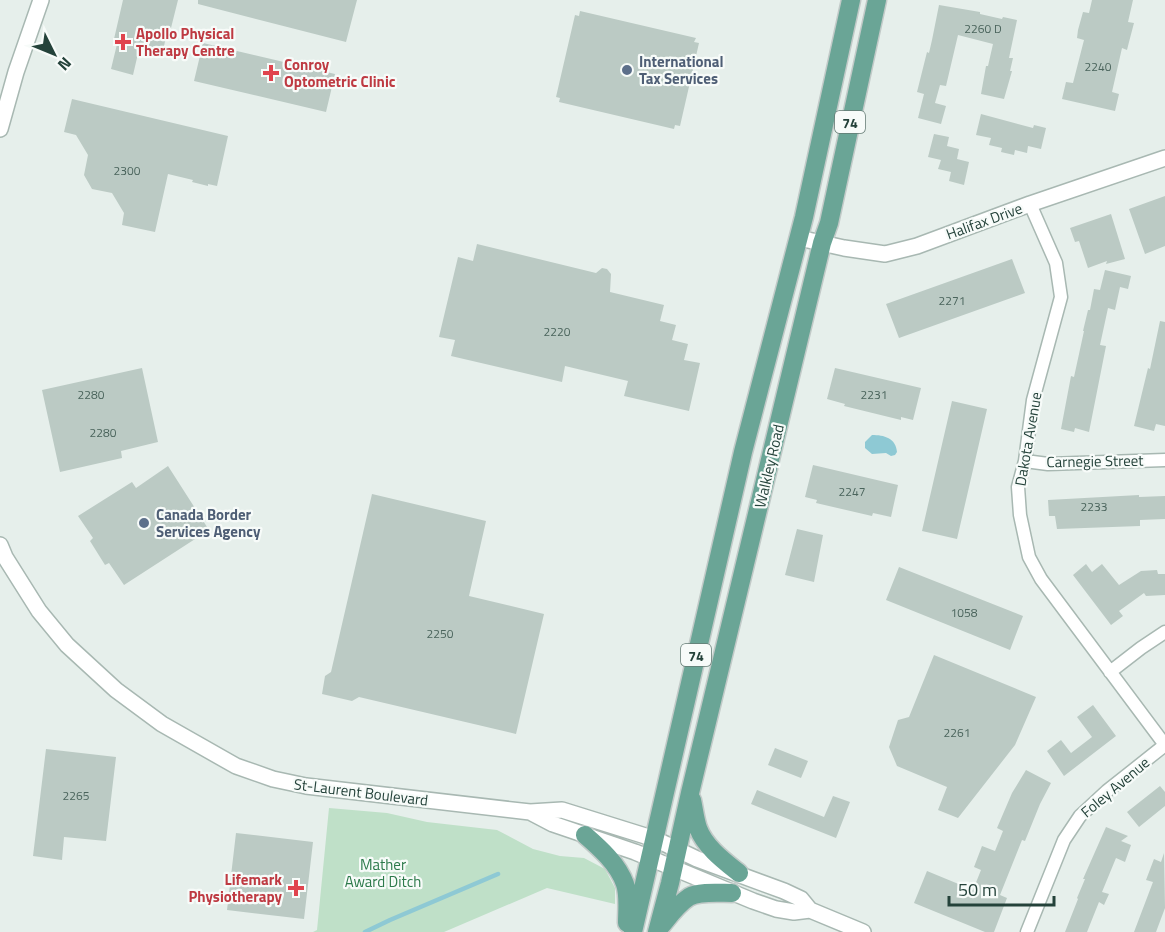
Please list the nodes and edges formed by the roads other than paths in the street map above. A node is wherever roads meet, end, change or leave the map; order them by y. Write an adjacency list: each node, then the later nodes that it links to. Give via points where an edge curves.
1 (41, 0): 6 (street)
2 (851, 0): 4 (main road, Walkley Road / 74)
3 (877, 0): 5 (main road, Walkley Road / 74)
4 (846, 20): 5 (main road); 9 (main road, Walkley Road / 74)
5 (871, 25): 10 (main road, Walkley Road / 74)
6 (0, 129)
7 (1165, 158): 8 (street, Halifax Drive)
8 (1030, 204): 10 (street, Halifax Drive, via 918,246 885,254); 12 (street, Dakota Avenue, via 1056,263 1061,297 1034,400)
9 (799, 238): 10 (street, Halifax Drive); 14 (main road, Walkley Road / 74)
10 (822, 243): 15 (main road, Walkley Road / 74)
11 (1165, 460): 12 (street, Carnegie Street, via 1048,464)
12 (1025, 461): 17 (street, Dakota Avenue, via 1017,487 1029,557)
13 (0, 545): 20 (street, St-Laurent Boulevard, via 39,611 67,645 116,690 162,724 236,766 306,786)
14 (710, 593): 15 (main road); 22 (main road, Walkley Road / 74)
15 (737, 598): 19 (main road, Walkley Road / 74)
16 (1165, 632): 17 (street)
17 (1110, 672): 18 (street, Dakota Avenue)
18 (1165, 745): 32 (street, Foley Avenue, via 1080,816 1064,840)
19 (690, 793): 24 (main road, Walkley Road / 74); 25 (main road, via 698,828 707,843)
20 (530, 812): 21 (street, St-Laurent Boulevard); 22 (street, St-Laurent Boulevard, via 562,810)
21 (585, 835): 23 (street, St-Laurent Boulevard); 28 (main road, via 607,855 625,884)
22 (655, 839): 23 (main road, Walkley Road / 74); 24 (street, St-Laurent Boulevard)
23 (650, 859): 24 (street, St-Laurent Boulevard); 29 (main road, Walkley Road / 74)
24 (676, 859): 25 (street, St-Laurent Boulevard, via 697,859); 26 (street, St-Laurent Boulevard); 30 (main road, Walkley Road / 74)
25 (740, 873): 27 (street, St-Laurent Boulevard, via 801,899)
26 (732, 893): 27 (street, St-Laurent Boulevard, via 776,909); 30 (main road, via 690,896)
27 (810, 910): 31 (street, St-Laurent Boulevard)
28 (627, 932)
29 (633, 932)
30 (657, 932)
31 (863, 932)
32 (1027, 932)

